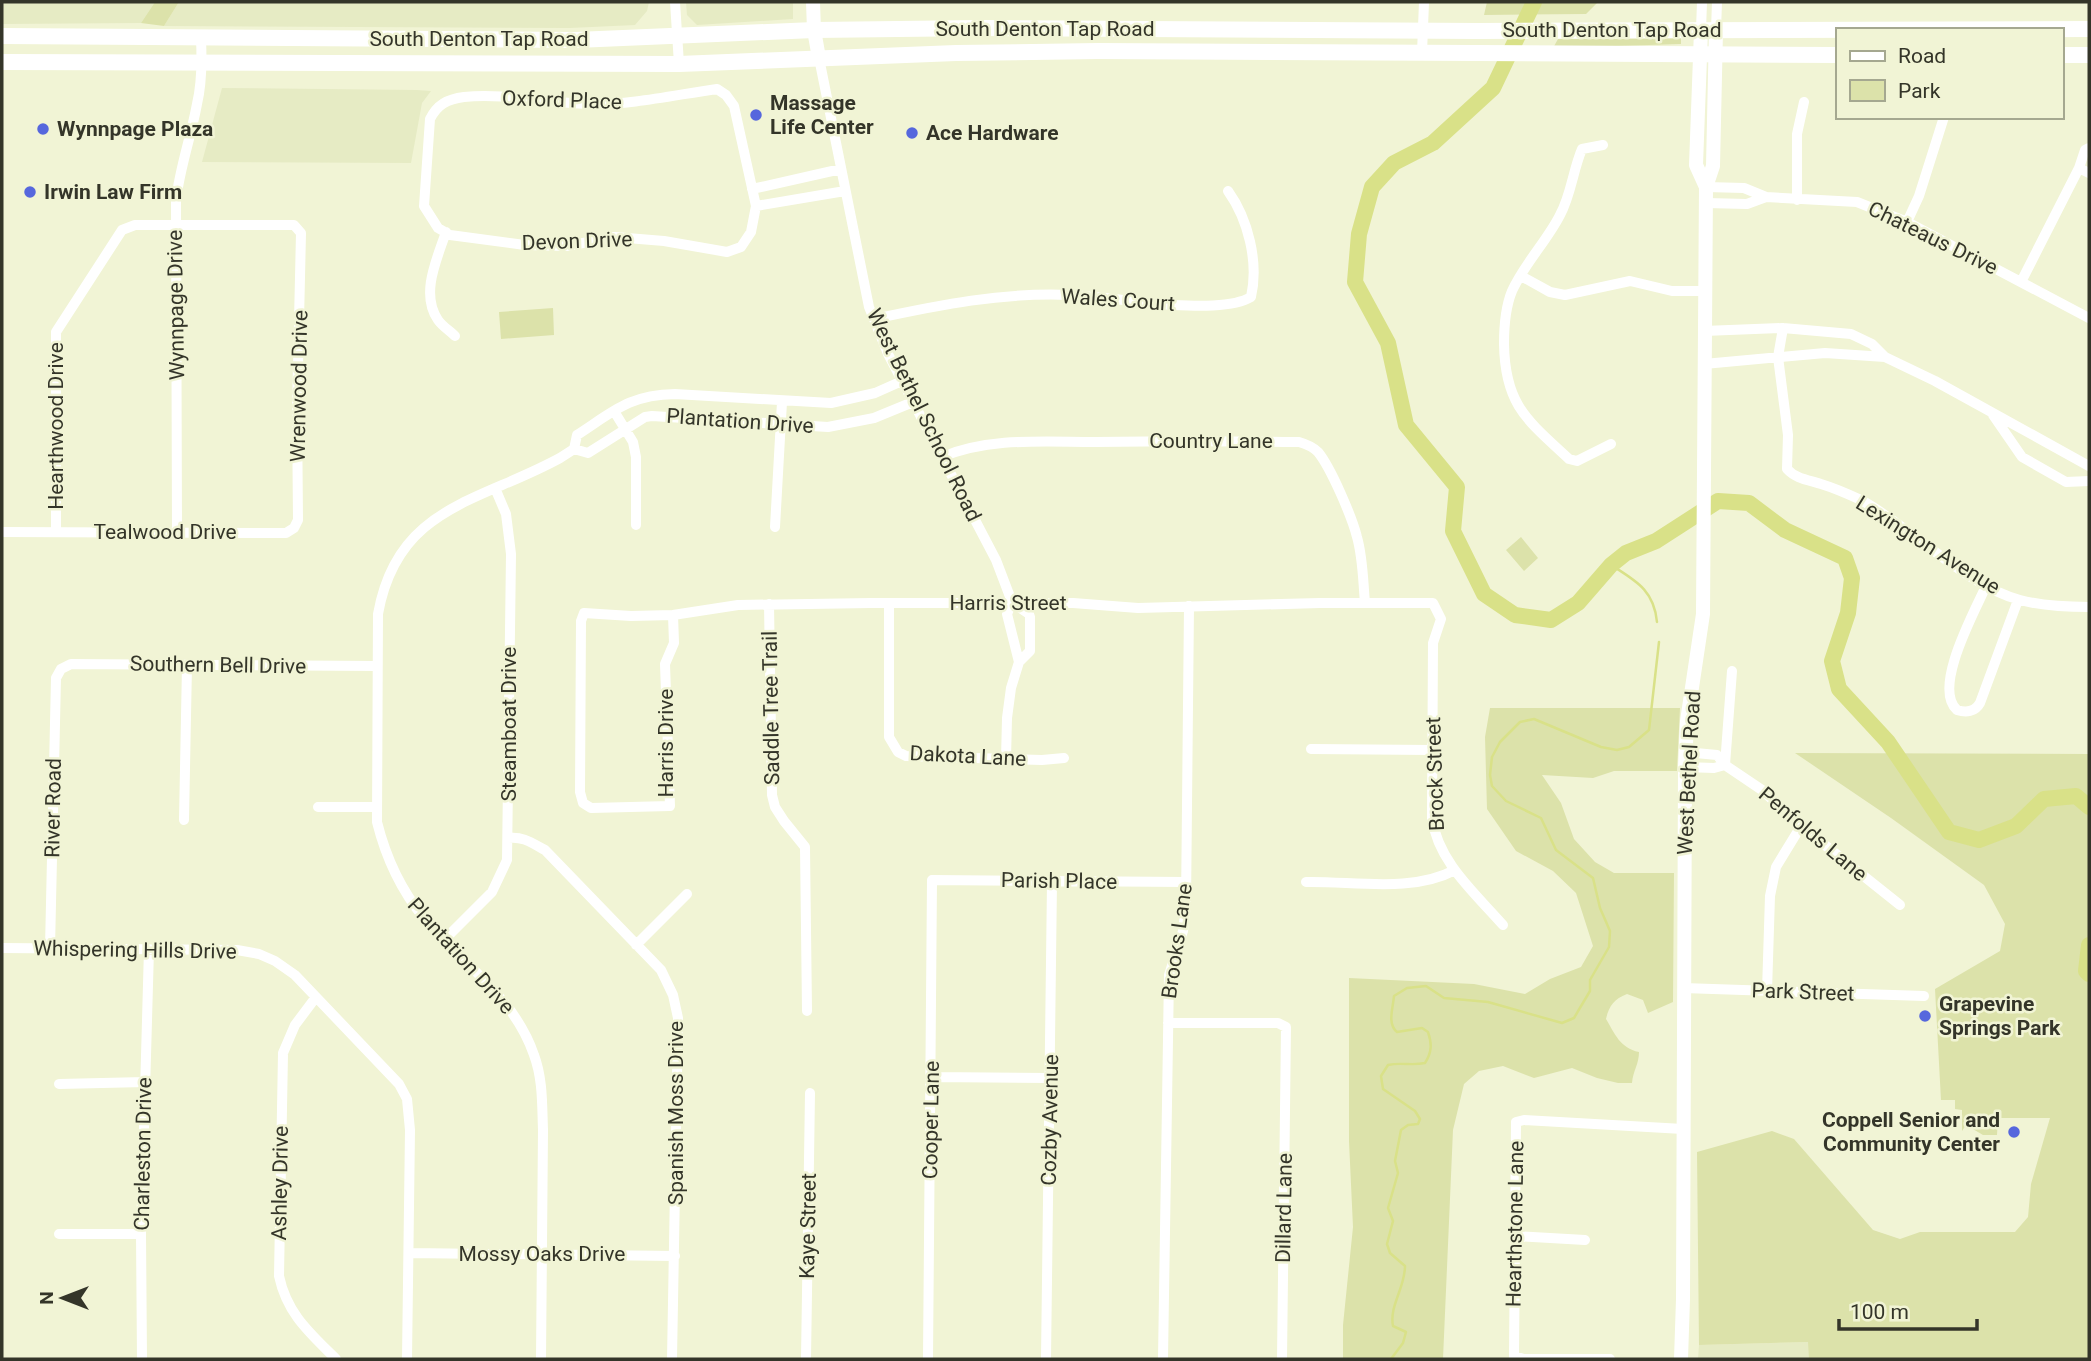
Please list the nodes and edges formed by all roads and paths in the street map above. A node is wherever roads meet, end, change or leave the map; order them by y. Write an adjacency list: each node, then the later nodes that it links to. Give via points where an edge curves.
1 (675, 2): 15 (street)
2 (813, 2): 10 (main road)
3 (1424, 2): 11 (street)
4 (1702, 2): 12 (street)
5 (1717, 2): 12 (street)
6 (1100, 29): 7 (main road, South Denton Tap Road); 10 (main road, South Denton Tap Road); 18 (main road)
7 (1218, 29): 11 (main road, South Denton Tap Road); 19 (main road)
8 (2063, 29): 9 (main road, South Denton Tap Road)
9 (2089, 29)
10 (814, 30): 15 (main road, South Denton Tap Road); 25 (main road)
11 (1422, 30): 12 (main road, South Denton Tap Road); 20 (street)
12 (1708, 30): 13 (main road, South Denton Tap Road); 21 (main road, West Bethel Road)
13 (1836, 30)
14 (2, 36): 16 (main road, South Denton Tap Road)
15 (678, 36): 17 (main road, South Denton Tap Road); 29 (street)
16 (201, 39): 17 (main road, South Denton Tap Road); 27 (street, Wynnpage Drive)
17 (469, 39): 28 (main road)
18 (1100, 51): 19 (main road, South Denton Tap Road); 25 (main road, South Denton Tap Road)
19 (1218, 52): 20 (main road, South Denton Tap Road)
20 (1422, 53): 21 (main road, South Denton Tap Road)
21 (1708, 55): 22 (main road, South Denton Tap Road); 37 (main road, West Bethel Road, via 1713,166)
22 (1836, 55)
23 (2063, 55): 24 (main road)
24 (2089, 55)
25 (819, 58): 29 (main road, South Denton Tap Road); 34 (street, West Bethel School Road)
26 (2, 62): 27 (main road, South Denton Tap Road)
27 (202, 63): 28 (main road, South Denton Tap Road); 46 (street, Wynnpage Drive, via 198,103 178,176)
28 (469, 64): 29 (main road, South Denton Tap Road)
29 (679, 64)
30 (1804, 102): 42 (street, via 1797,134)
31 (1943, 119): 45 (street)
32 (1603, 145): 49 (street, via 1582,149 1561,213)
33 (2089, 148): 35 (street)
34 (841, 169): 38 (street); 39 (street, West Bethel School Road)
35 (2079, 169): 36 (street); 50 (street)
36 (2089, 173)
37 (1706, 187): 41 (street, Chateaus Drive, via 1744,188); 43 (main road, West Bethel Road)
38 (752, 189): 44 (street); 47 (street, Oxford Place, via 734,106 717,89 627,104 463,97 437,107 430,119 424,206)
39 (845, 191): 44 (street); 53 (street, West Bethel School Road, via 864,292)
40 (1228, 191): 53 (street, Wales Court, via 1239,206 1249,240 1253,286 1251,297 1241,303 1184,306 1070,295 998,297)
41 (1766, 197): 42 (street, Chateaus Drive); 43 (street, Chateaus Drive, via 1747,204)
42 (1797, 200): 45 (street, Chateaus Drive, via 1857,202)
43 (1706, 203): 51 (main road, West Bethel Road)
44 (756, 206): 47 (street, Devon Drive, via 751,232 741,247 727,252 615,237 567,246 525,245)
45 (1907, 222): 50 (street, Chateaus Drive)
46 (175, 224): 48 (street, Hearthwood Drive, via 293,225); 76 (street, Hearthwood Drive, via 135,225 122,230 56,332); 77 (street, Wynnpage Drive)
47 (442, 230): 56 (street, via 430,299 438,320)
48 (301, 233): 78 (street, Wrenwood Drive, via 298,520)
49 (1521, 276): 51 (street, via 1565,295 1630,281 1672,291); 67 (street, via 1504,324 1505,368 1513,398 1528,421 1569,459 1577,461)
50 (2021, 282): 52 (street, Chateaus Drive)
51 (1705, 291): 55 (main road, West Bethel Road)
52 (2089, 318)
53 (874, 319): 60 (street, West Bethel School Road)
54 (1783, 328): 55 (street); 57 (street, Lexington Avenue); 58 (street, via 1851,334 1872,344)
55 (1704, 331): 59 (main road, West Bethel Road)
56 (455, 336)
57 (1778, 357): 58 (street, via 1825,353); 59 (street); 79 (street, Lexington Avenue, via 1788,435 1787,469 1793,476 1859,499)
58 (1885, 358): 64 (street)
59 (1704, 364): 99 (main road, West Bethel Road, via 1703,614)
60 (902, 381): 61 (street, Plantation Drive, via 876,393 831,403); 62 (street, West Bethel School Road)
61 (782, 402): 63 (street, Plantation Drive, via 652,395); 65 (street)
62 (913, 402): 65 (street, Plantation Drive, via 848,424); 69 (street, West Bethel School Road)
63 (614, 411): 66 (street); 68 (street, Plantation Drive, via 577,435)
64 (1990, 412): 70 (street); 71 (street, via 2022,457 2066,482)
65 (780, 424): 66 (street, Plantation Drive, via 652,416); 74 (street)
66 (626, 429): 68 (street, Plantation Drive, via 588,453); 73 (street, via 636,457)
67 (1611, 444)
68 (574, 449): 72 (street, Plantation Drive)
69 (942, 457): 82 (street, West Bethel School Road, via 996,560); 83 (street, Country Lane, via 999,443 1310,445 1319,454 1358,538)
70 (2089, 466)
71 (2089, 481)
72 (495, 488): 92 (street, Plantation Drive, via 444,511 424,526 398,557 381,597); 105 (street, Steamboat Drive, via 506,514 511,555)
73 (636, 525)
74 (775, 527)
75 (2, 532): 76 (street, Tealwood Drive)
76 (56, 532): 77 (street, Tealwood Drive)
77 (177, 532): 78 (street, Tealwood Drive)
78 (286, 533)
79 (1986, 586): 80 (street, Lexington Avenue); 80 (street, via 1948,681 1950,701 1957,710 1972,710 1980,704)
80 (2018, 600): 87 (street, Lexington Avenue)
81 (889, 603): 82 (street, Harris Street); 85 (street, Harris Street); 98 (street, Dakota Lane, via 888,737 892,746 906,756)
82 (1012, 603): 86 (street, Harris Street); 90 (street, via 1007,614); 90 (street, via 1030,617 1030,651)
83 (1365, 603): 84 (street, Harris Street); 86 (street, Harris Street)
84 (1433, 603): 96 (street, Brock Street, via 1441,619 1433,643)
85 (769, 604): 89 (street, Harris Street, via 738,604); 123 (street, Saddle Tree Trail, via 772,796 805,847)
86 (1189, 606): 109 (street, Brooks Lane)
87 (2089, 607)
88 (584, 613): 89 (street, Harris Street); 89 (street, Harris Drive, via 580,792 583,803 591,808 670,806 665,664 674,643)
89 (673, 615)
90 (1019, 662): 98 (street, via 1011,688)
91 (187, 665): 92 (street, Southern Bell Drive); 93 (street, Southern Bell Drive, via 71,664); 103 (street)
92 (377, 666): 102 (street, Plantation Drive)
93 (61, 669): 117 (street, River Road, via 57,678)
94 (1732, 671): 100 (street)
95 (1311, 749): 96 (street)
96 (1432, 750): 106 (street, Brock Street, via 1434,834)
97 (1064, 758): 98 (street, Dakota Lane)
98 (1006, 759)
99 (1685, 759): 100 (street, Penfolds Lane, via 1717,755); 119 (main road, West Bethel Road)
100 (1725, 765): 104 (street, Penfolds Lane, via 1762,790)
101 (318, 807): 102 (street)
102 (377, 807): 114 (street, Plantation Drive, via 385,854 393,871)
103 (184, 820)
104 (1801, 826): 112 (street, Penfolds Lane); 120 (street, via 1776,867 1770,896)
105 (508, 838): 114 (street, Steamboat Drive, via 504,870 492,892); 115 (street, Spanish Moss Drive, via 527,839 545,850)
106 (1455, 870): 110 (street, via 1414,883); 113 (street, Brock Street)
107 (932, 880): 108 (street, Parish Place); 125 (street, Cooper Lane)
108 (1052, 882): 109 (street, Parish Place); 126 (street, Cozby Avenue)
109 (1186, 882): 124 (street, Brooks Lane, via 1183,931 1170,975)
110 (1306, 882)
111 (687, 894): 115 (street)
112 (1900, 905)
113 (1503, 925)
114 (444, 939): 136 (street, Plantation Drive, via 518,1019 536,1058 542,1092)
115 (636, 945): 137 (street, Spanish Moss Drive, via 661,970 678,1018)
116 (2, 948): 117 (street, Whispering Hills Drive)
117 (50, 948): 118 (street, Whispering Hills Drive)
118 (149, 949): 122 (street, Whispering Hills Drive, via 259,954 285,968); 127 (street, Charleston Drive)
119 (1683, 988): 120 (street, Park Street); 130 (main road, West Bethel Road)
120 (1767, 991): 121 (street, Park Street)
121 (1924, 996)
122 (316, 997): 135 (street, Whispering Hills Drive, via 399,1084 407,1099); 139 (street, Ashley Drive, via 295,1025 283,1053 279,1276 297,1320)
123 (807, 1011)
124 (1168, 1023): 146 (street, Brooks Lane); 147 (street, Dillard Lane, via 1278,1023 1286,1027)
125 (932, 1077): 126 (street); 144 (street, Cooper Lane)
126 (1049, 1079): 145 (street, Cozby Avenue)
127 (145, 1082): 128 (street); 132 (street, Charleston Drive)
128 (59, 1084)
129 (810, 1093): 143 (street, Kaye Street)
130 (1684, 1129): 133 (street, Hearthstone Lane, via 1516,1122); 149 (main road, West Bethel Road)
131 (59, 1234): 132 (street)
132 (141, 1234): 138 (street, Charleston Drive)
133 (1514, 1236): 134 (street); 148 (street, Hearthstone Lane, via 1514,1356)
134 (1586, 1240)
135 (410, 1253): 136 (street, Mossy Oaks Drive); 140 (street, Whispering Hills Drive)
136 (542, 1254): 137 (street, Mossy Oaks Drive); 141 (street, Plantation Drive)
137 (675, 1256): 142 (street, Spanish Moss Drive)
138 (142, 1359)
139 (336, 1359)
140 (407, 1359)
141 (541, 1359)
142 (673, 1359)
143 (806, 1359)
144 (928, 1359)
145 (1046, 1359)
146 (1163, 1359)
147 (1282, 1359)
148 (1610, 1359)
149 (1681, 1359)

